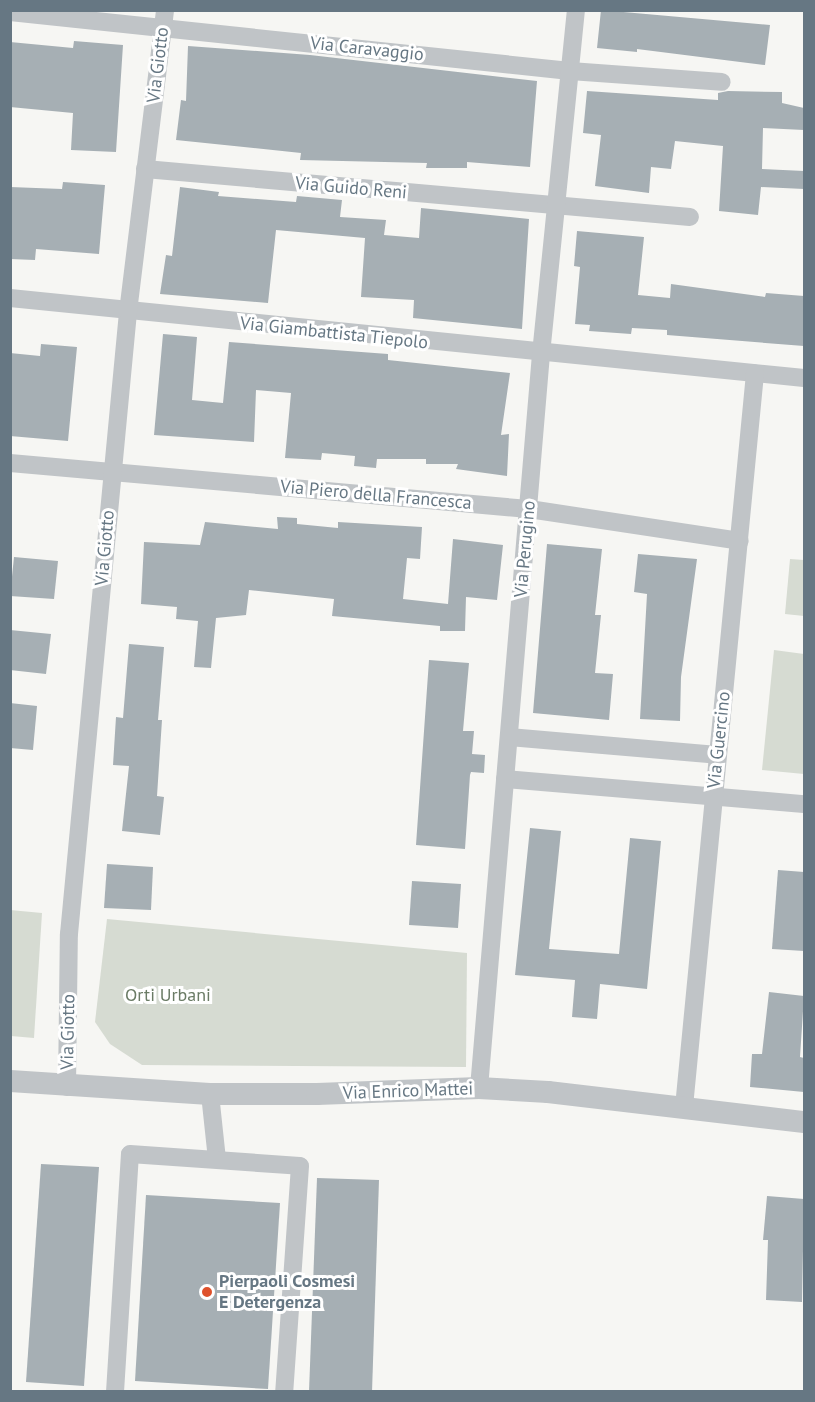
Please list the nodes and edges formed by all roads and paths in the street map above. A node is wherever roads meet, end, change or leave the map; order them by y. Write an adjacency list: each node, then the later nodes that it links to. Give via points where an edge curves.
1 (576, 10): 4 (street, Via Perugino)
2 (10, 12): 3 (street, Via Caravaggio)
3 (164, 19): 4 (street, Via Caravaggio); 6 (street, Via Giotto)
4 (570, 71): 5 (street, Via Caravaggio); 7 (street, Via Perugino)
5 (722, 82)
6 (145, 169): 7 (street, Via Guido Reni); 10 (street, Via Giotto)
7 (558, 208): 8 (street, Via Guido Reni); 11 (street, Via Perugino)
8 (690, 217)
9 (10, 298): 10 (street, Via Giambattista Tiepolo)
10 (128, 312): 11 (street, Via Giambattista Tiepolo); 15 (street, Via Giotto)
11 (540, 354): 12 (street, Via Giambattista Tiepolo); 16 (street, Via Perugino)
12 (755, 373): 13 (street, Via Giambattista Tiepolo); 17 (street, Via Guercino)
13 (804, 378)
14 (10, 463): 15 (street, Via Piero della Francesca)
15 (112, 472): 16 (street, Via Piero della Francesca); 24 (street, Via Giotto, via 69,934)
16 (529, 509): 17 (street, Via Piero della Francesca); 18 (street, Via Perugino)
17 (740, 541): 19 (street, Via Guercino)
18 (509, 737): 19 (street); 20 (street, Via Perugino)
19 (717, 755): 21 (street, Via Guercino)
20 (505, 779): 21 (street); 25 (street, Via Perugino)
21 (713, 797): 22 (street); 27 (street, Via Guercino)
22 (804, 804)
23 (10, 1081): 24 (street, Via Enrico Mattei)
24 (67, 1088): 26 (street, Via Enrico Mattei)
25 (479, 1088): 26 (street, Via Enrico Mattei); 27 (street, Via Enrico Mattei)
26 (210, 1094): 29 (street)
27 (684, 1107): 28 (street, Via Enrico Mattei)
28 (804, 1122)
29 (217, 1159): 30 (street, via 130,1154); 31 (street, via 300,1166)
30 (115, 1392)
31 (284, 1392)

